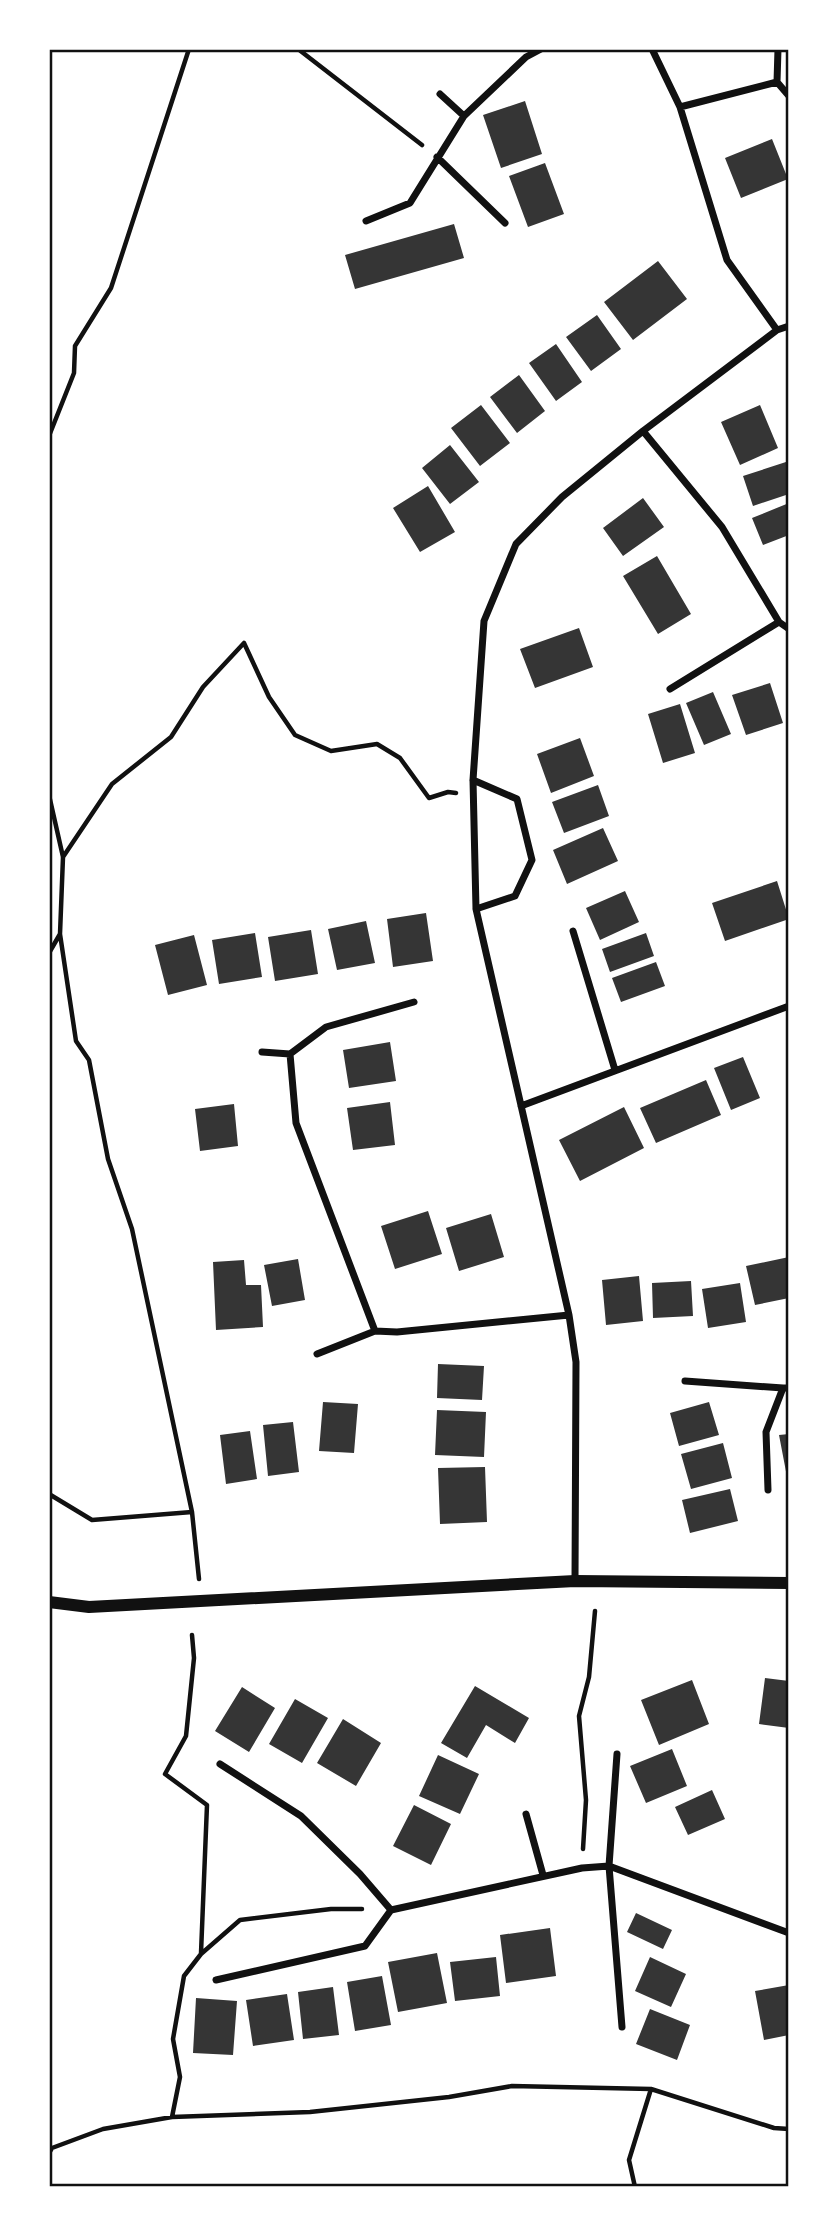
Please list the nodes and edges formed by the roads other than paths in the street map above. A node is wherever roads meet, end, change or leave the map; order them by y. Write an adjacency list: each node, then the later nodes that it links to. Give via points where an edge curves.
1 (541, 49): 8 (street, via 526,57)
2 (652, 49): 7 (street)
3 (778, 49): 4 (street)
4 (777, 82): 6 (street); 7 (street)
5 (440, 94): 8 (street)
6 (789, 96)
7 (680, 107): 13 (street, via 727,260)
8 (464, 116): 9 (street)
9 (437, 157): 10 (street, via 410,203); 11 (street)
10 (366, 221)
11 (505, 223)
12 (789, 326): 13 (street)
13 (777, 330): 14 (street)
14 (643, 431): 15 (street, via 722,527); 18 (street, via 562,497 516,544 484,621)
15 (779, 622): 16 (street); 17 (street)
16 (789, 629)
17 (670, 689)
18 (473, 780): 19 (street); 19 (street, via 517,799 532,860 515,896)
19 (476, 909): 26 (street)
20 (573, 931): 25 (street)
21 (414, 1002): 24 (street, via 326,1027)
22 (789, 1007): 25 (street)
23 (262, 1052): 24 (street)
24 (290, 1054): 28 (street, via 296,1123)
25 (615, 1070): 26 (street)
26 (521, 1106): 27 (street)
27 (569, 1315): 28 (street); 33 (street, via 576,1363)
28 (375, 1331): 29 (street)
29 (317, 1354)
30 (685, 1381): 31 (street)
31 (786, 1388): 32 (street, via 766,1432)
32 (768, 1490)
33 (575, 1581): 34 (street); 35 (street, via 89,1606)
34 (789, 1583)
35 (49, 1602)
36 (617, 1754): 39 (street)
37 (220, 1764): 41 (street, via 301,1816)
38 (526, 1814): 40 (street)
39 (609, 1866): 40 (street); 42 (street); 44 (street)
40 (543, 1875): 41 (street)
41 (391, 1910): 43 (street, via 365,1947)
42 (789, 1933)
43 (216, 1980)
44 (622, 2026)

